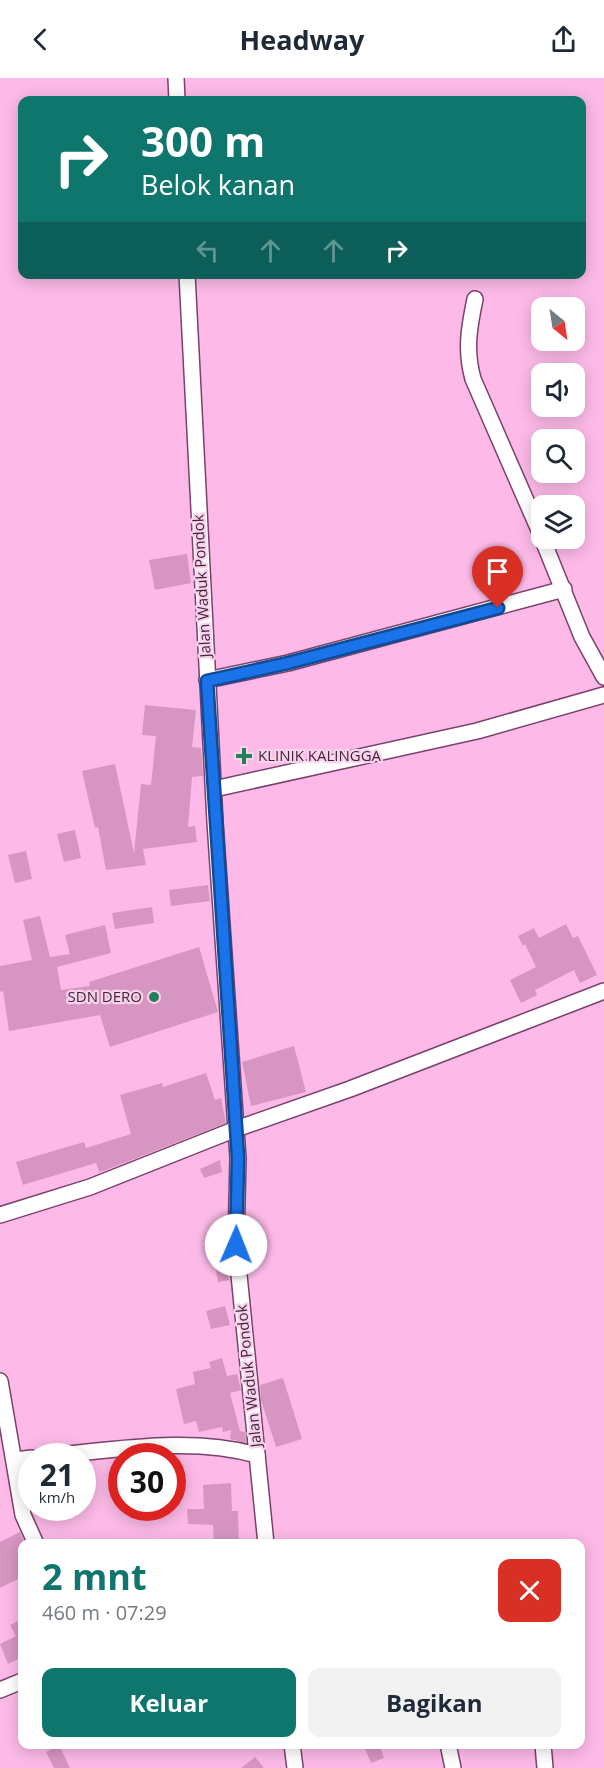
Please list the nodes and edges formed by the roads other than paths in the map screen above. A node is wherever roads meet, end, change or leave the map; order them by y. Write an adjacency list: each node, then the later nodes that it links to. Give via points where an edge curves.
1 (176, 78): 2 (street)
2 (177, 96)
3 (187, 279): 9 (street, Jalan Waduk Pondok)
4 (474, 299): 5 (street, via 467,358)
5 (531, 513)
6 (547, 549): 7 (street)
7 (564, 589): 8 (street, via 582,637); 9 (street)
8 (604, 677)
9 (207, 681): 11 (street, Jalan Waduk Pondok)
10 (604, 695): 11 (street, via 434,741)
11 (214, 789): 13 (street, Jalan Waduk Pondok)
12 (604, 991): 13 (street)
13 (236, 1129): 14 (street, via 90,1187); 17 (street, Jalan Waduk Pondok, via 236,1245)
14 (0, 1215)
15 (0, 1381): 18 (street)
16 (96, 1453): 17 (street, via 204,1446)
17 (257, 1455): 21 (street, Jalan Waduk Pondok)
18 (15, 1460): 19 (street); 20 (street, via 23,1515)
19 (18, 1460)
20 (34, 1539)
21 (265, 1539)
22 (18, 1682): 23 (street)
23 (2, 1687)
24 (293, 1749): 27 (street)
25 (449, 1749): 28 (street)
26 (543, 1749): 29 (street)
27 (295, 1768)
28 (453, 1768)
29 (545, 1768)

